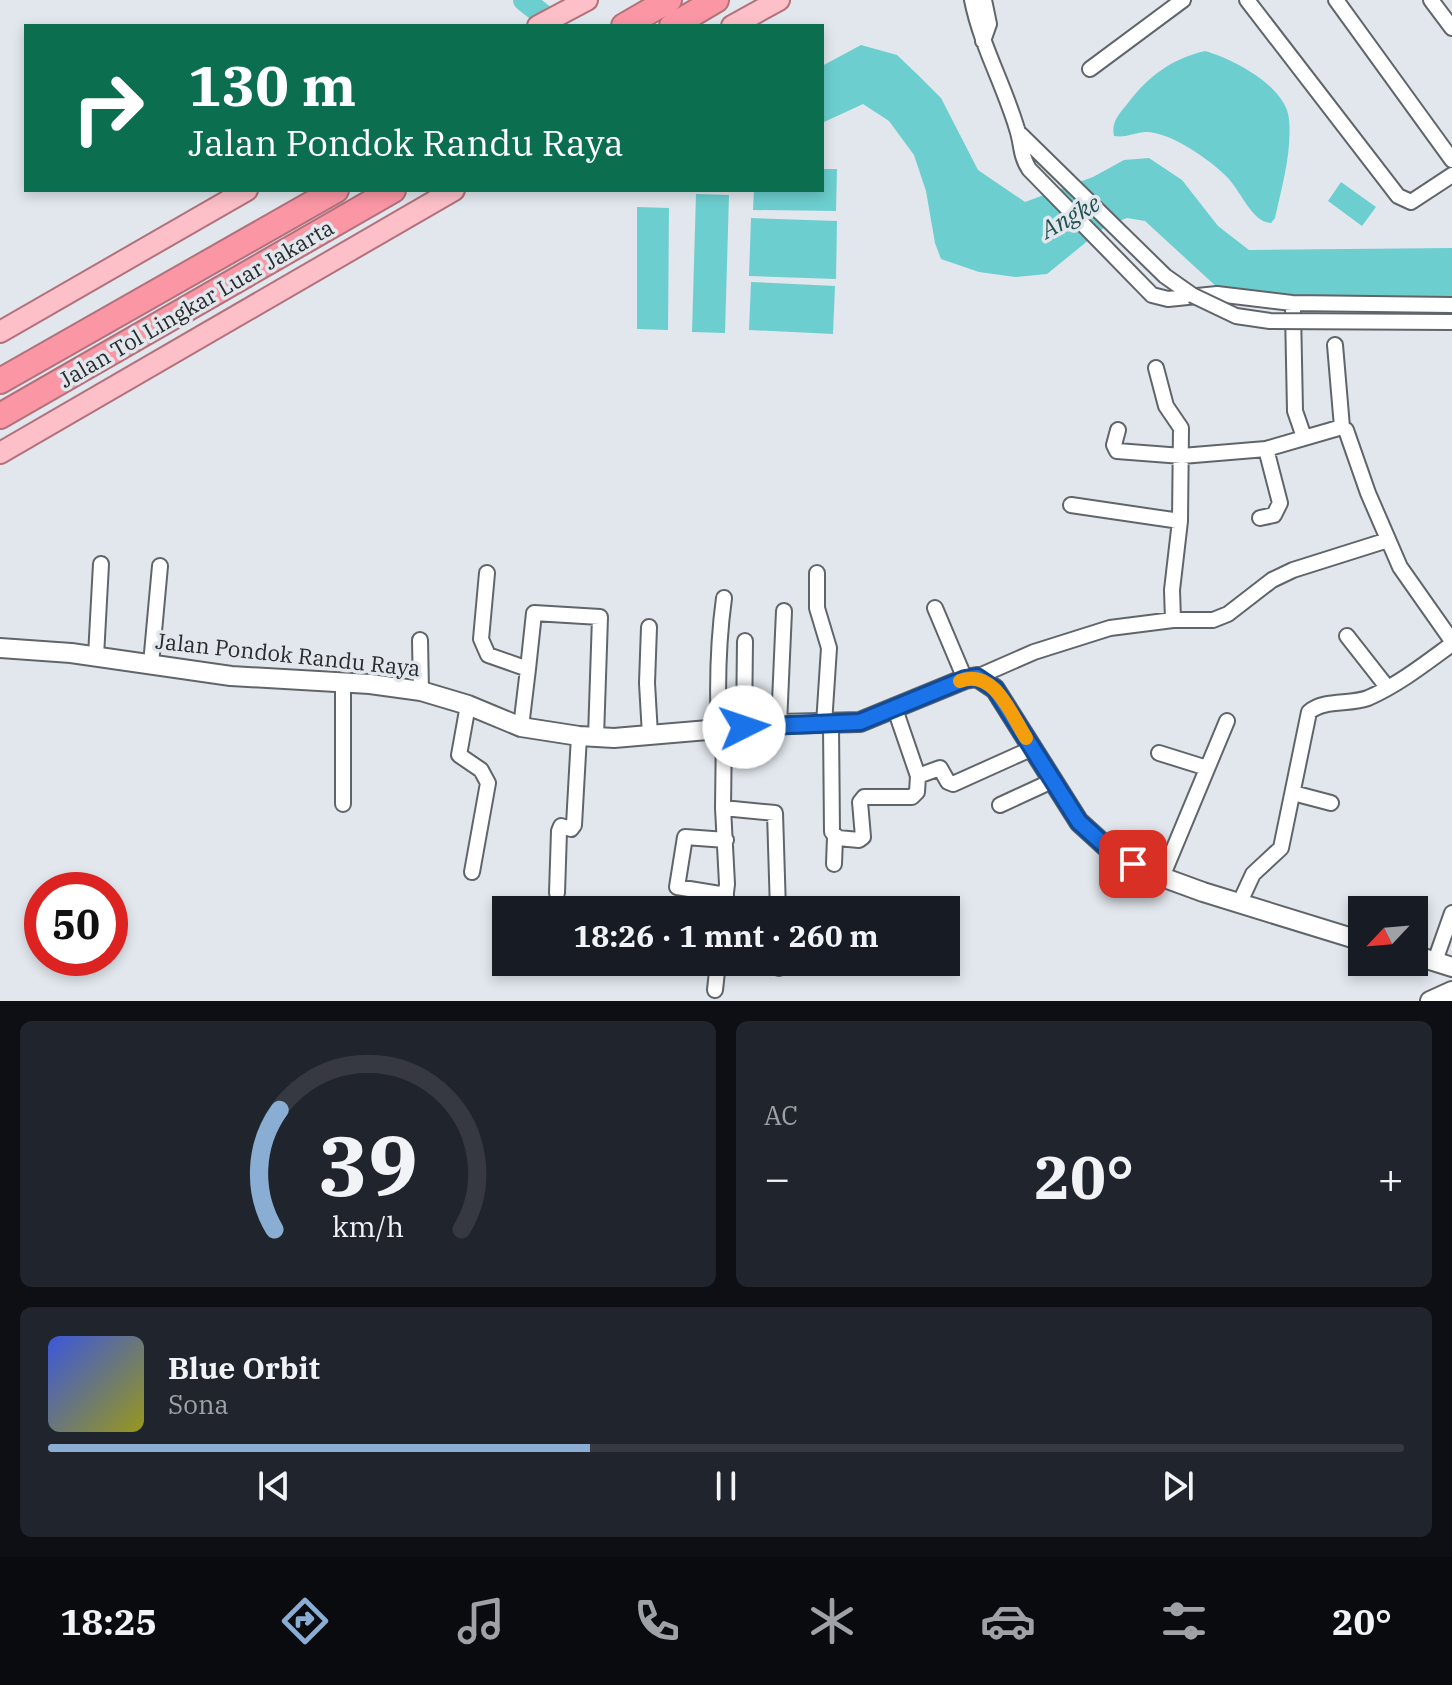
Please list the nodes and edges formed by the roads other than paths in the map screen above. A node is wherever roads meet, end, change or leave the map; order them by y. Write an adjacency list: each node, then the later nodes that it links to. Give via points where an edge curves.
1 (587, 0): 11 (main road)
2 (669, 0): 12 (highway)
3 (716, 0): 13 (highway)
4 (779, 0): 14 (main road)
5 (972, 0): 15 (street)
6 (984, 0): 15 (street)
7 (1183, 0): 17 (street)
8 (1247, 0): 20 (street, via 1404,201 1411,202)
9 (1336, 0): 19 (street)
10 (1431, 0): 16 (street)
11 (542, 24)
12 (627, 24)
13 (675, 24)
14 (736, 24)
15 (983, 24): 18 (street, via 983,42)
16 (1452, 28)
17 (1090, 69)
18 (1018, 132): 25 (street, via 1029,169 1145,290 1160,298 1217,294); 27 (street, bridge, via 1165,276 1206,304 1270,321)
19 (1452, 160)
20 (1452, 175)
21 (244, 192): 28 (main road)
22 (332, 192): 31 (highway, Jalan Tol Lingkar Luar Jakarta)
23 (390, 192): 32 (highway, Jalan Tol Lingkar Luar Jakarta)
24 (451, 192): 37 (main road)
25 (1292, 303): 26 (street); 35 (street, via 1295,411)
26 (1452, 305)
27 (1452, 322)
28 (0, 332)
29 (1335, 345): 33 (street)
30 (1156, 368): 38 (street, via 1166,406 1181,428)
31 (0, 381)
32 (0, 416)
33 (1342, 427): 35 (street); 42 (street)
34 (1118, 430): 38 (street, via 1117,451)
35 (1304, 437): 36 (street)
36 (1266, 449): 38 (street); 40 (street, via 1280,503 1274,515)
37 (0, 453)
38 (1182, 456): 41 (street)
39 (1071, 505): 41 (street)
40 (1260, 518)
41 (1180, 521): 50 (street)
42 (1388, 540): 50 (street, via 1293,570 1213,620); 55 (street)
43 (101, 564): 57 (street)
44 (160, 566): 58 (street)
45 (487, 573): 59 (street, via 483,649 495,659)
46 (817, 573): 68 (street, via 817,608 829,648)
47 (724, 598): 71 (street, via 717,683)
48 (935, 608): 60 (street)
49 (784, 611): 67 (street)
50 (1173, 620): 60 (street, via 1110,628)
51 (649, 627): 72 (street)
52 (1347, 636): 62 (street)
53 (420, 640): 63 (street)
54 (745, 641): 70 (street)
55 (1452, 643): 62 (street)
56 (0, 648): 57 (main road, Jalan Pondok Randu Raya)
57 (96, 656): 58 (main road, Jalan Pondok Randu Raya)
58 (151, 664): 61 (main road, Jalan Pondok Randu Raya, via 231,676)
59 (528, 669): 69 (street); 73 (street, via 534,613 599,616)
60 (971, 678): 65 (main road, Jalan Pondok Randu Raya); 74 (main road, via 995,689)
61 (343, 682): 63 (main road, Jalan Pondok Randu Raya); 81 (street)
62 (1387, 687): 79 (street, via 1362,700 1309,712)
63 (421, 691): 64 (main road, Jalan Pondok Randu Raya)
64 (468, 705): 69 (main road, Jalan Pondok Randu Raya); 87 (street, via 459,755 481,770 488,789)
65 (895, 709): 68 (main road, Jalan Pondok Randu Raya, via 860,722); 77 (street)
66 (1227, 721): 76 (street)
67 (779, 724): 68 (main road, Jalan Pondok Randu Raya); 70 (main road, Jalan Pondok Randu Raya)
68 (828, 724): 84 (street)
69 (521, 727): 73 (main road, Jalan Pondok Randu Raya)
70 (744, 727): 71 (main road, Jalan Pondok Randu Raya)
71 (722, 729): 72 (main road, Jalan Pondok Randu Raya); 83 (street)
72 (650, 735): 73 (main road, Jalan Pondok Randu Raya)
73 (588, 737): 89 (street, via 574,825 559,831)
74 (1033, 748): 77 (street, via 957,783 948,782 939,768); 78 (main road)
75 (1159, 753): 76 (street)
76 (1207, 768): 88 (street)
77 (918, 776): 84 (street, via 912,797 861,799 861,839)
78 (1052, 781): 82 (street); 88 (main road, via 1092,836)
79 (1293, 793): 80 (street); 93 (street, via 1281,848 1253,874)
80 (1331, 803)
81 (343, 804)
82 (1000, 805)
83 (723, 808): 85 (street); 92 (street, via 775,813)
84 (834, 835): 86 (street)
85 (726, 840): 90 (street, via 685,837 677,887); 91 (street)
86 (834, 864)
87 (472, 872)
88 (1162, 877): 93 (main road)
89 (557, 893)
90 (706, 896)
91 (725, 896)
92 (778, 896)
93 (1240, 902): 95 (main road)
94 (1452, 913): 96 (street)
95 (1348, 937)
96 (1444, 964)
97 (716, 976): 98 (street)
98 (715, 990)
99 (1452, 991): 100 (main road)
100 (1430, 1001)

